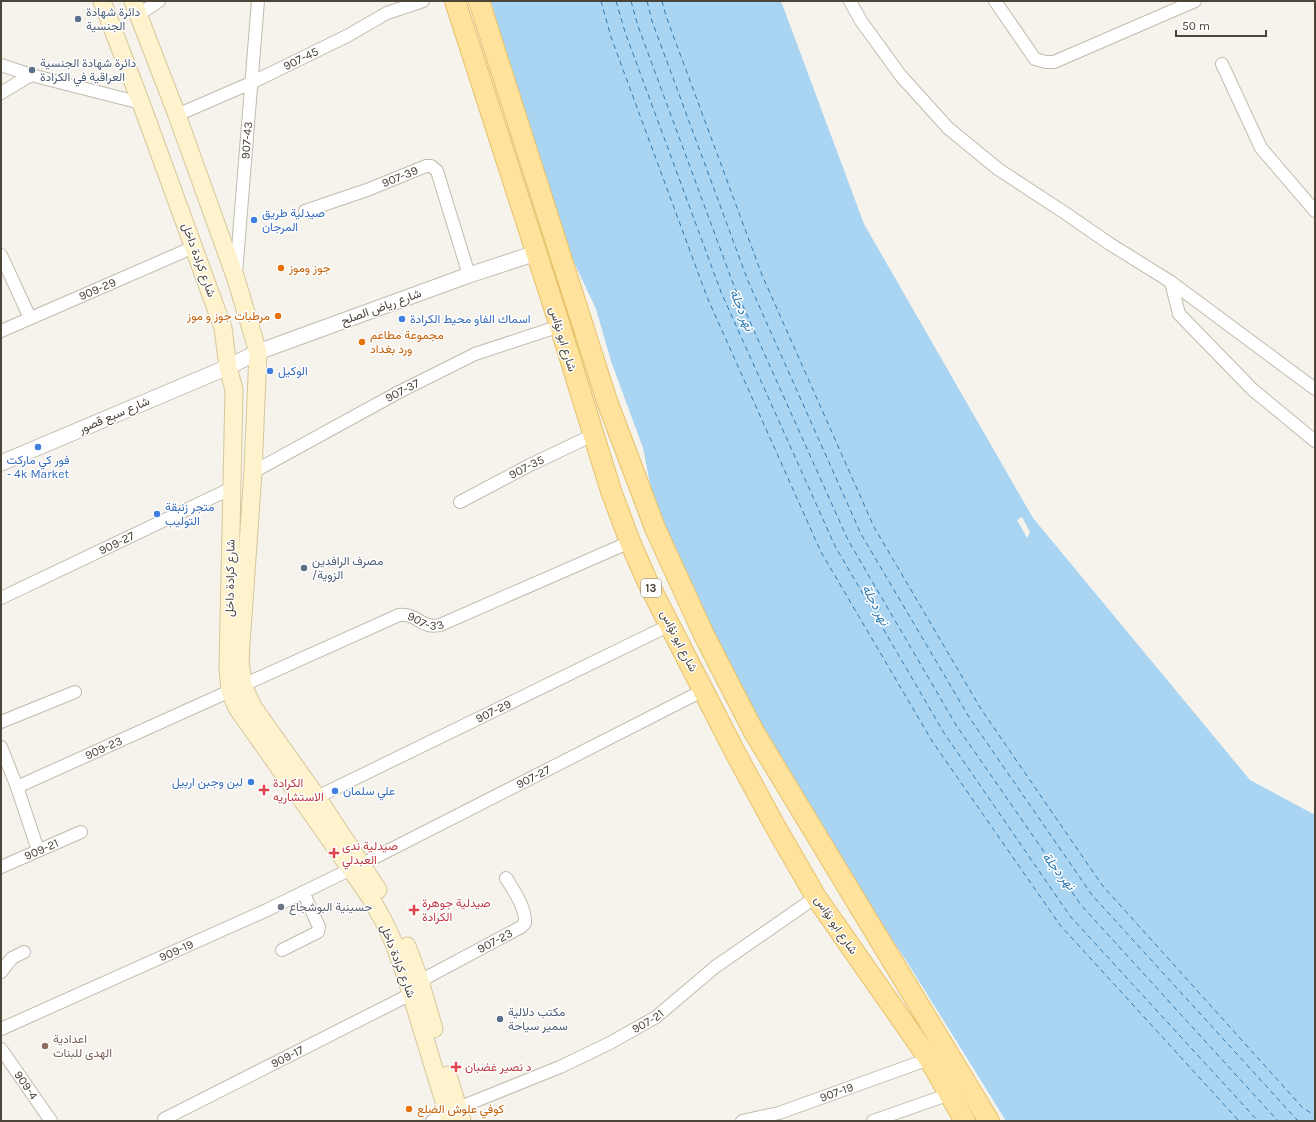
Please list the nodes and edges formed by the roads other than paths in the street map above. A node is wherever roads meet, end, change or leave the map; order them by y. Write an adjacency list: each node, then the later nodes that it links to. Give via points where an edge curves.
1 (102, 1): 16 (main road, شارع كرادة داخل)
2 (159, 1): 10 (street)
3 (258, 1): 14 (street, 907-43)
4 (423, 1): 14 (street, 907-45, via 387,13 347,36)
5 (455, 1): 21 (main road, شارع ابو نؤاس / 13)
6 (479, 1): 71 (main road, شارع ابو نؤاس / 13, via 607,401 655,528 704,635 754,732)
7 (850, 1): 25 (street, via 861,21 901,76 948,128 998,169)
8 (995, 1): 9 (street, via 1034,59 1046,62 1054,62)
9 (1195, 1)
10 (136, 8): 17 (main road, شارع كرادة داخل)
11 (1, 64): 13 (street)
12 (1222, 64): 19 (street, via 1261,148)
13 (31, 74): 15 (street); 16 (street)
14 (251, 83): 17 (street, 907-45); 24 (street, 907-43)
15 (1, 93)
16 (141, 103): 20 (main road, شارع كرادة داخل)
17 (177, 115): 24 (main road, شارع كرادة داخل)
18 (305, 211): 23 (street, 907-39, via 431,166 437,171)
19 (1315, 211)
20 (194, 247): 26 (street, 909-29); 30 (main road, شارع كرادة داخل, via 223,328)
21 (536, 253): 23 (street, شارع رياض الصلح); 27 (main road, شارع ابو نؤاس / 13)
22 (1, 255): 26 (street)
23 (469, 274): 29 (street, شارع رياض الصلح)
24 (236, 279): 29 (main road, شارع كرادة داخل)
25 (1171, 282): 31 (street); 33 (street, via 1179,314 1253,390)
26 (30, 318): 28 (street, 909-29)
27 (560, 326): 32 (main road, شارع ابو نؤاس / 13); 35 (street, 907-37, via 475,354 399,392)
28 (1, 331)
29 (258, 352): 30 (street, شارع رياض الصلح); 35 (main road, شارع كرادة داخل)
30 (228, 367): 34 (street, شارع سبع قصور); 36 (main road, شارع كرادة داخل, via 234,390)
31 (1315, 389)
32 (593, 435): 37 (street, 907-35); 38 (main road, شارع ابو نؤاس / 13)
33 (1315, 441)
34 (1, 463)
35 (253, 472): 41 (main road, شارع كرادة داخل)
36 (232, 488): 39 (street, 909-27); 41 (main road, شارع كرادة داخل, via 228,668)
37 (460, 502)
38 (630, 542): 40 (main road, شارع ابو نؤاس / 13); 41 (street, 907-33, via 440,625 428,626 410,616 399,615)
39 (1, 598)
40 (670, 625): 42 (main road, شارع ابو نؤاس / 13); 47 (street, 907-29)
41 (236, 688): 46 (street, 909-23); 47 (main road, شارع كرادة داخل, via 253,707); 51 (main road, شارع كرادة داخل, via 237,708)
42 (704, 690): 51 (street, 907-27); 54 (main road, شارع ابو نؤاس / 13, via 775,826)
43 (75, 692): 44 (street)
44 (1, 722)
45 (1, 747): 46 (street)
46 (17, 787): 49 (street)
47 (316, 797): 51 (main road, شارع كرادة داخل)
48 (81, 832): 49 (street, 909-21)
49 (38, 850): 50 (street, 909-21)
50 (1, 866)
51 (356, 867): 53 (street, 909-19); 58 (main road, شارع كرادة داخل, via 396,921)
52 (506, 878): 58 (street, 907-23, via 515,892 525,923)
53 (304, 892): 55 (street, via 319,927 318,932); 59 (street, 909-19)
54 (816, 897): 61 (main road, شارع ابو نؤاس / 13); 63 (street, 907-21, via 715,967 656,1017 610,1043)
55 (282, 950)
56 (24, 952): 57 (street, via 12,958)
57 (1, 972)
58 (416, 987): 63 (main road, شارع كرادة داخل); 64 (street, 909-17)
59 (1, 1029)
60 (1, 1049): 66 (street, 909-4)
61 (929, 1059): 62 (main road, شارع ابو نؤاس / 13); 65 (street, 907-19)
62 (950, 1094): 69 (street); 70 (main road, شارع ابو نؤاس / 13)
63 (454, 1116): 67 (street, 907-21)
64 (164, 1119)
65 (764, 1119): 68 (street, 907-19)
66 (51, 1121)
67 (432, 1121)
68 (742, 1121)
69 (873, 1121)
70 (965, 1121)
71 (989, 1121)

